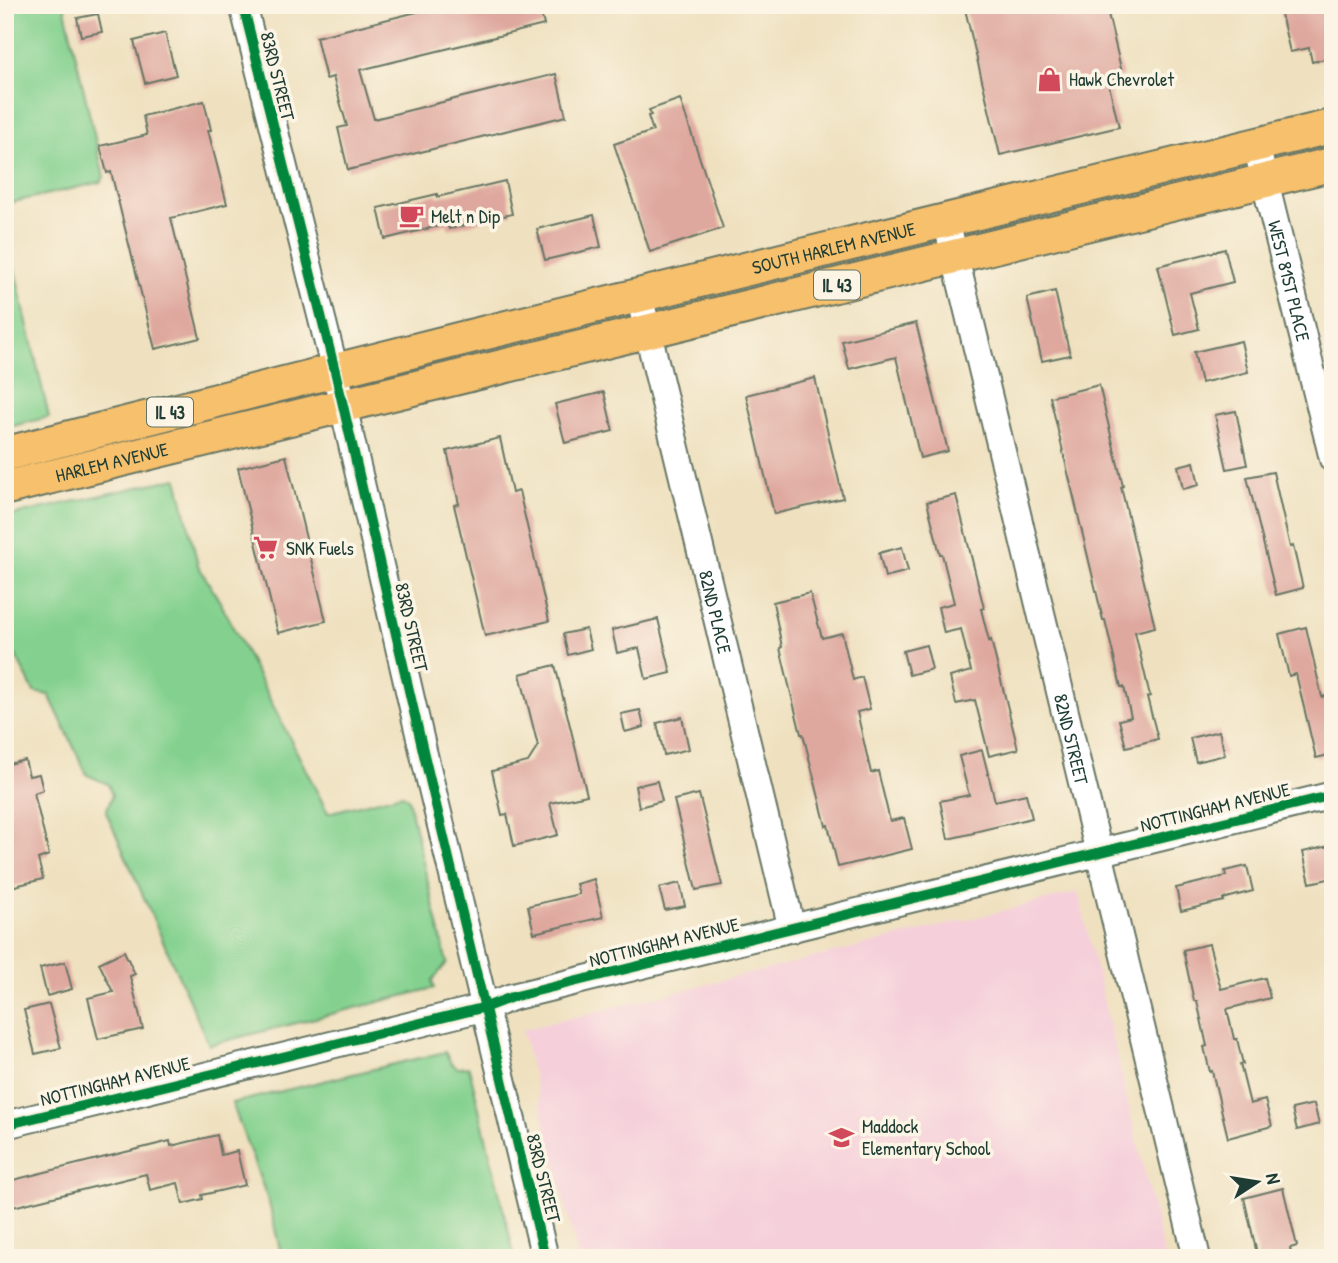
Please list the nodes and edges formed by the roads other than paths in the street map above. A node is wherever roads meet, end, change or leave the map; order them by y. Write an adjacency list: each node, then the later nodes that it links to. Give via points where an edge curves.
1 (243, 5): 10 (street, 83RD STREET)
2 (1333, 126): 3 (main road, SOUTH HARLEM AVENUE / IL 43)
3 (1256, 145): 5 (street, WEST 81ST PLACE); 6 (main road, SOUTH HARLEM AVENUE / IL 43)
4 (1333, 164): 5 (main road, SOUTH HARLEM AVENUE / IL 43)
5 (1264, 181): 7 (main road, SOUTH HARLEM AVENUE / IL 43); 13 (street, WEST 81ST PLACE)
6 (946, 220): 7 (street, 82ND STREET); 8 (main road, SOUTH HARLEM AVENUE / IL 43)
7 (954, 256): 9 (main road, SOUTH HARLEM AVENUE / IL 43); 16 (street, 82ND STREET)
8 (639, 295): 9 (street, 82ND PLACE); 10 (main road, SOUTH HARLEM AVENUE / IL 43)
9 (647, 331): 11 (main road, SOUTH HARLEM AVENUE / IL 43); 17 (street, 82ND PLACE)
10 (335, 371): 11 (street, 83RD STREET); 12 (main road, HARLEM AVENUE / IL 43)
11 (342, 406): 14 (main road, HARLEM AVENUE / IL 43); 18 (street, 83RD STREET)
12 (5, 454)
13 (1333, 459)
14 (5, 488)
15 (1333, 795): 16 (street, NOTTINGHAM AVENUE)
16 (1099, 854): 17 (street, NOTTINGHAM AVENUE); 21 (street, 82ND STREET)
17 (792, 929): 18 (street, NOTTINGHAM AVENUE)
18 (486, 1007): 19 (street, NOTTINGHAM AVENUE); 20 (street, 83RD STREET)
19 (5, 1125)
20 (545, 1258)
21 (1196, 1258)

